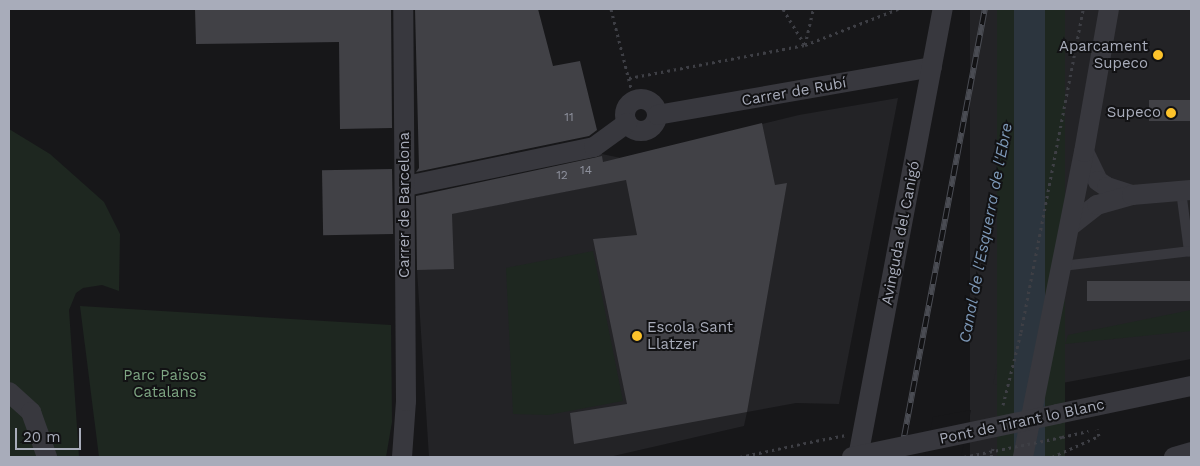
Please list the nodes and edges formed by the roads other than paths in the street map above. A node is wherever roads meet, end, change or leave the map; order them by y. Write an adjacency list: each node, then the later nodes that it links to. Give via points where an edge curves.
1 (403, 9): 8 (street, Carrer de Barcelona)
2 (943, 9): 4 (street, Avinguda del Canigó)
3 (1109, 9): 7 (street)
4 (932, 67): 5 (street, Carrer de Rubí); 22 (street, Avinguda del Canigó)
5 (657, 115): 6 (street, via 652,126 644,130 634,130); 6 (street, via 649,101 634,100 626,109)
6 (627, 124): 8 (street, via 594,147)
7 (1084, 152): 10 (street, via 1098,180 1107,187); 11 (street)
8 (406, 186): 16 (street, Carrer de Barcelona)
9 (1186, 191): 10 (street); 12 (lane)
10 (1132, 195): 11 (street, via 1097,205)
11 (1070, 226): 13 (street)
12 (1190, 251): 13 (lane)
13 (1062, 266): 23 (street)
14 (1191, 386): 21 (street, Pont de Tirant lo Blanc, bridge)
15 (9, 392): 18 (street, via 31,412)
16 (406, 401): 19 (street, Carrer de Barcelona); 20 (street, Carrer de Barcelona, via 414,430)
17 (1191, 452): 24 (street)
18 (47, 457)
19 (402, 457)
20 (416, 457)
21 (852, 457)
22 (858, 457)
23 (1023, 457)
24 (1174, 457)

